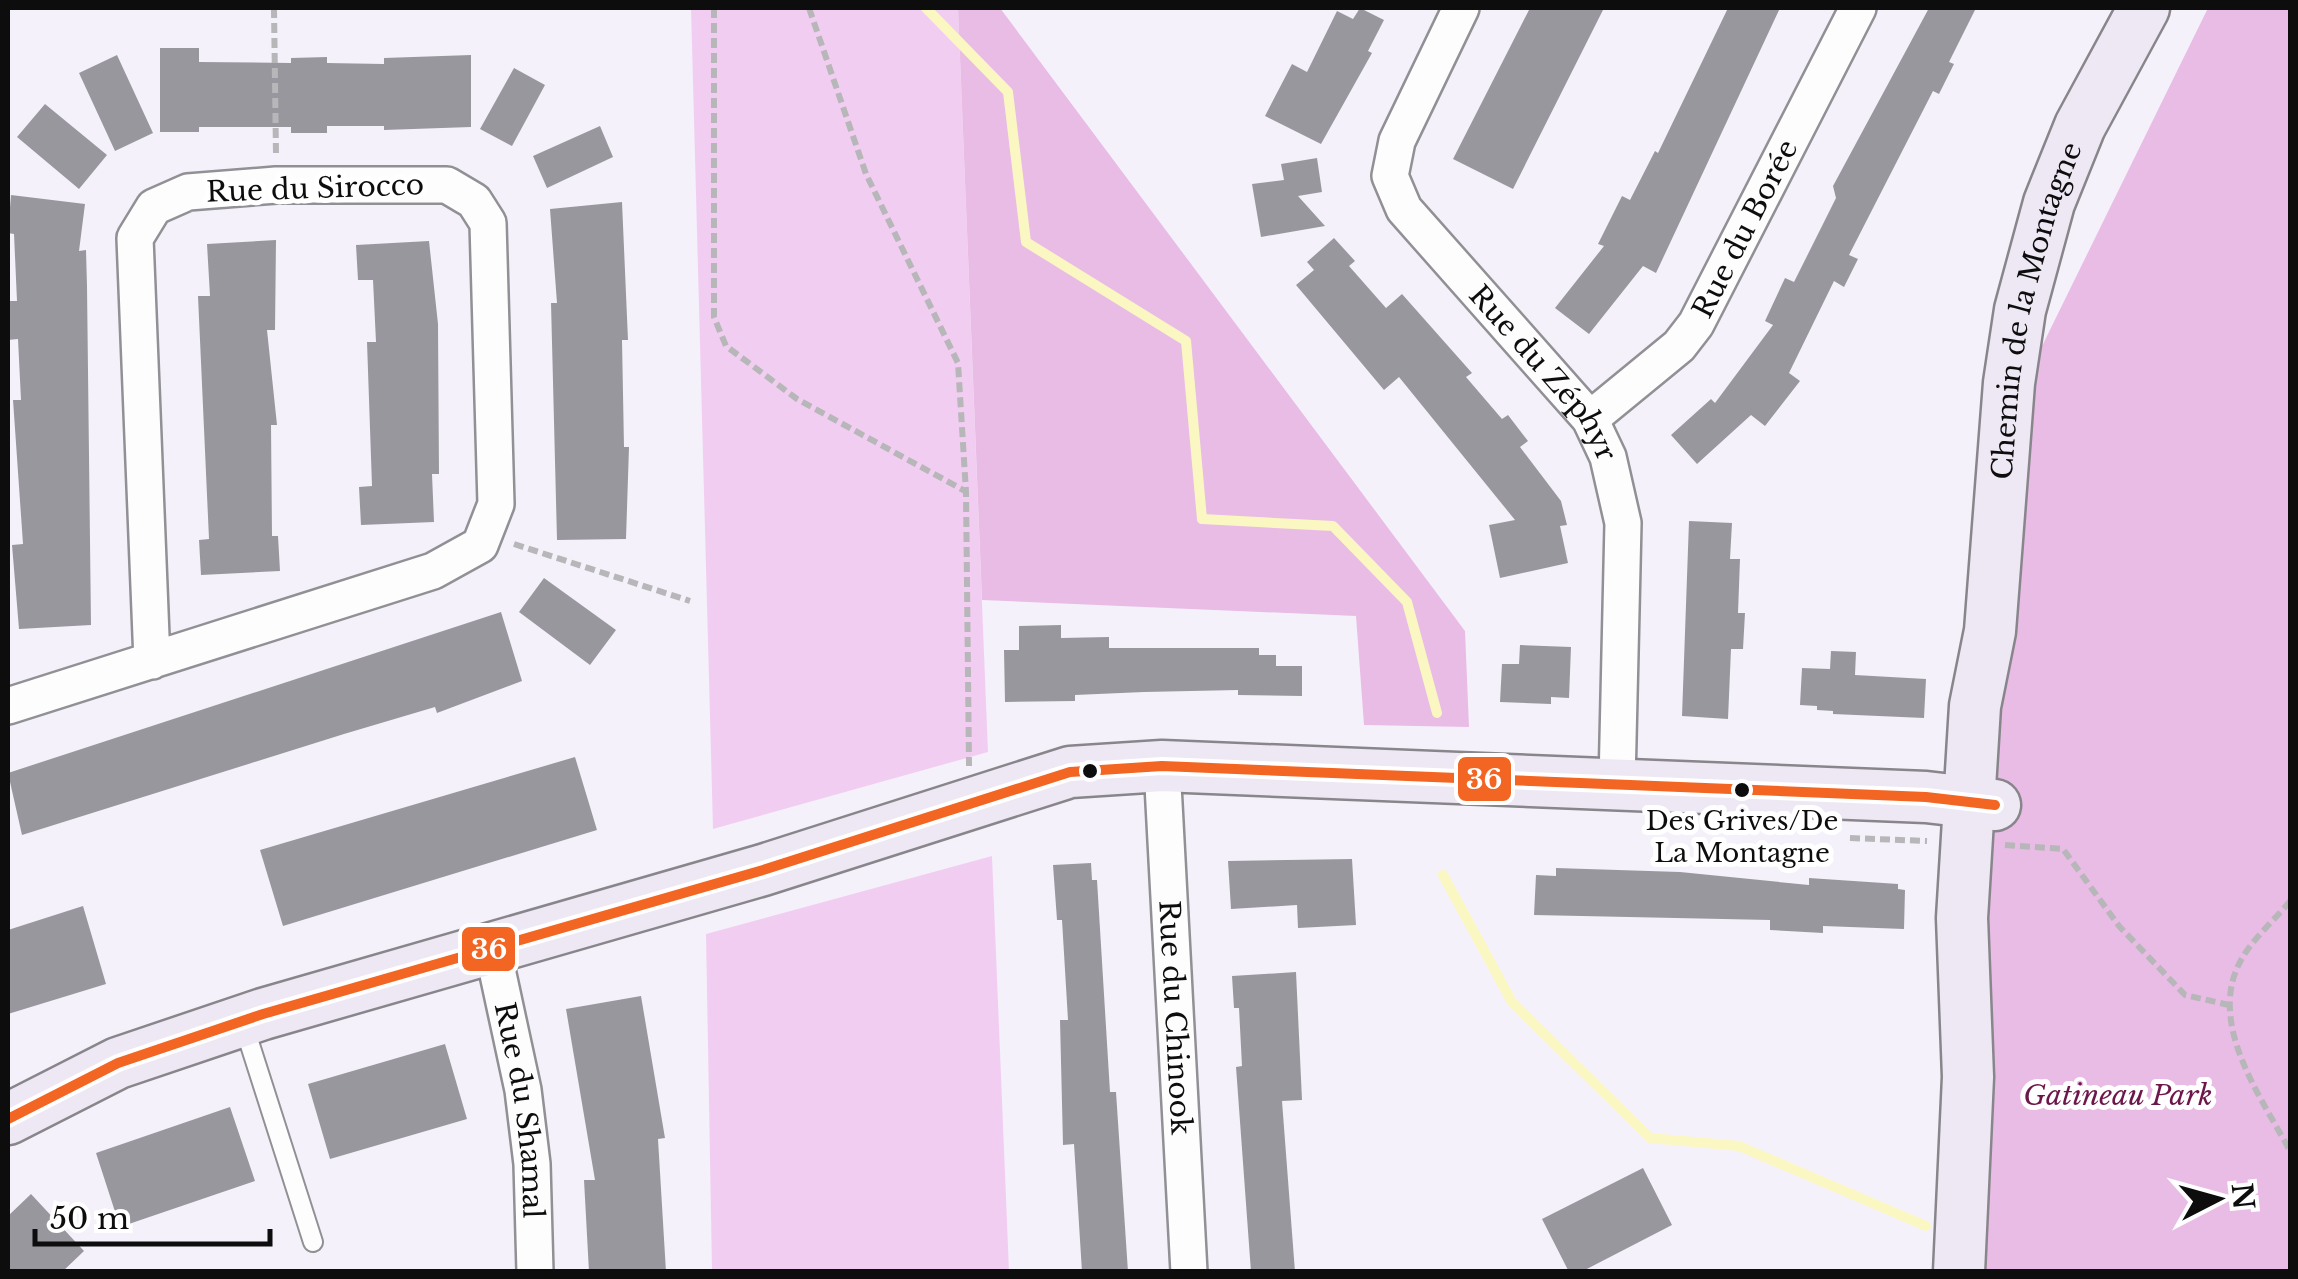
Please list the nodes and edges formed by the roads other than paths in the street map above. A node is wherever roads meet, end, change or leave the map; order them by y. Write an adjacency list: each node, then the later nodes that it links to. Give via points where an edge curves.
1 (1461, 8): 4 (street, Rue du Zéphyr, via 1397,141 1390,176 1394,194)
2 (1858, 8): 4 (street, Rue du Borée, via 1696,324 1679,346)
3 (2144, 8): 9 (street, Chemin de la Montagne, via 2080,126 2038,237 2009,383 1990,632 1975,706)
4 (1590, 419): 8 (street, Rue du Zéphyr, via 1608,456 1623,523)
5 (152, 661): 5 (street, Rue du Sirocco, via 135,238 154,207 188,192 276,185 448,185 474,202 488,223 496,504 480,545 433,571); 6 (street)
6 (8, 706)
7 (1162, 766): 8 (street); 10 (street, via 1070,772); 15 (street, Rue du Chinook)
8 (1617, 783): 9 (street, via 1926,797)
9 (1980, 824): 16 (street, Chemin de la Montagne, via 1986,944 1968,1077)
10 (493, 951): 11 (street); 14 (street, Rue du Shamal, via 532,1164)
11 (243, 1022): 12 (street, via 118,1062); 13 (lane)
12 (8, 1119)
13 (314, 1242)
14 (535, 1272)
15 (1188, 1272)
16 (1960, 1272)

